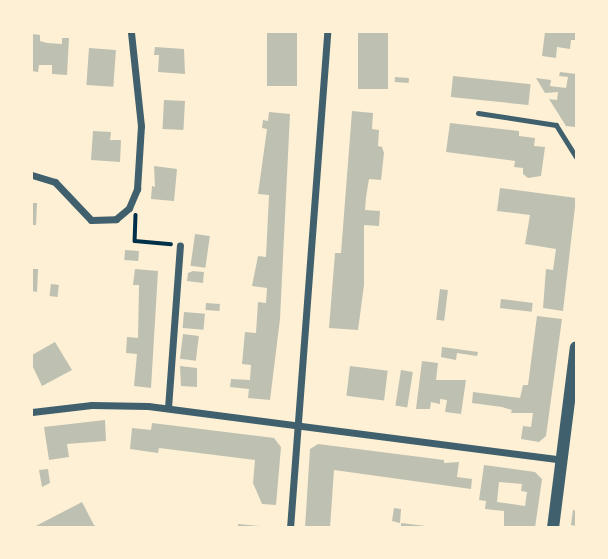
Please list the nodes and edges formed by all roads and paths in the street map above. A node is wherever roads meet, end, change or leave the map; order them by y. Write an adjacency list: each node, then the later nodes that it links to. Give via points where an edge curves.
1 (131, 32): 6 (street, via 141,126 136,190)
2 (327, 32): 12 (street)
3 (478, 113): 4 (lane, via 556,125)
4 (576, 157)
5 (32, 175): 6 (street, via 55,182 91,220 116,219)
6 (130, 208): 7 (path, via 136,213 135,241)
7 (180, 245): 9 (street)
8 (576, 347): 10 (street)
9 (167, 408): 11 (street, via 92,405); 12 (street)
10 (572, 409): 13 (street)
11 (32, 412)
12 (297, 425): 13 (street); 14 (street)
13 (562, 460): 15 (street)
14 (290, 527)
15 (553, 527)

